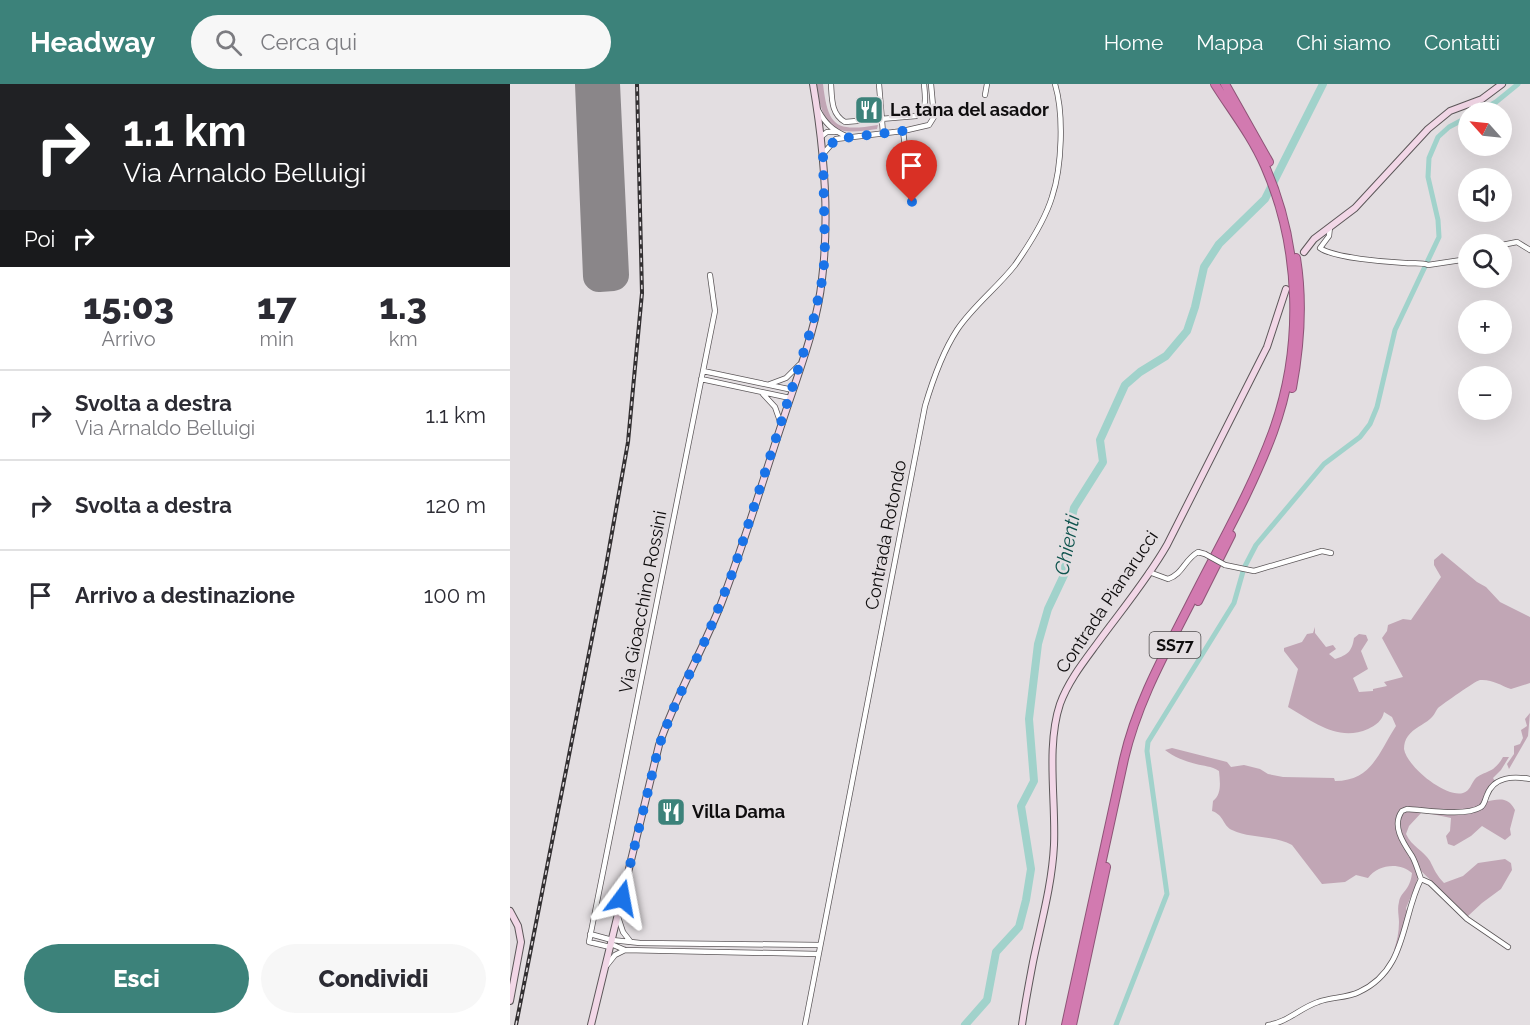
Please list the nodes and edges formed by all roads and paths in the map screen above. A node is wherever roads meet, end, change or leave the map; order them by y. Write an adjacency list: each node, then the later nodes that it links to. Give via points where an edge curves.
1 (813, 84): 12 (street)
2 (831, 84): 13 (street, via 838,118 845,122)
3 (879, 84): 13 (street)
4 (924, 84): 13 (street, via 923,112)
5 (931, 84): 14 (street, via 932,122)
6 (987, 84): 11 (street)
7 (1055, 84): 49 (street, Contrada Rotondo, via 1062,143 1053,197 1014,266 951,340 933,377 925,406)
8 (1215, 84): 17 (highway, SS77)
9 (1225, 84): 17 (highway, SS77)
10 (1502, 84): 24 (street, via 1482,99 1450,111 1428,129 1355,208)
11 (985, 95)
12 (818, 109): 15 (street); 18 (street)
13 (882, 118): 16 (street)
14 (903, 131): 16 (street); 23 (street)
15 (835, 132): 18 (street); 19 (street)
16 (883, 133): 19 (street)
17 (1251, 134): 22 (highway, SS77, via 1269,162)
18 (822, 136): 20 (street); 21 (street)
19 (849, 137): 20 (street)
20 (836, 139): 21 (street)
21 (823, 154): 31 (street, via 825,256 818,306)
22 (1276, 187): 58 (highway, SS77, via 1290,254 1294,301 1290,365 1281,407 1257,470 1138,710); 59 (highway, SS77, via 1292,232 1299,277 1300,329 1292,387 1270,455 1152,692 1136,734)
23 (912, 202)
24 (1330, 227): 27 (street); 28 (street, via 1320,248 1324,251 1404,263)
25 (1512, 243): 26 (street)
26 (1530, 250)
27 (1304, 252)
28 (1458, 260)
29 (710, 275): 32 (street, Via Gioacchino Rossini, via 715,311)
30 (1286, 289): 41 (street, Contrada Pianarucci, via 1267,347)
31 (802, 361): 35 (street, via 786,378); 38 (street)
32 (703, 371): 33 (street, Via Gioacchino Rossini); 34 (street)
33 (701, 379): 36 (street); 46 (street, Via Gioacchino Rossini)
34 (737, 379): 35 (street); 36 (street)
35 (764, 385): 38 (street)
36 (735, 386): 37 (street)
37 (761, 392): 38 (street); 39 (street, via 772,401)
38 (791, 394): 39 (street)
39 (781, 425): 45 (street, via 720,604 662,737)
40 (1331, 553): 41 (street, bridge, via 1322,551 1254,571 1225,565 1198,552 1190,556 1180,573 1168,579)
41 (1149, 572): 57 (street, Contrada Pianarucci, via 1074,676 1059,706 1051,875)
42 (1530, 779): 43 (street, via 1502,778 1490,789 1483,805 1463,812 1402,811 1398,820 1400,837)
43 (1421, 879): 50 (street, via 1473,924); 60 (street, via 1410,903 1402,943 1382,976 1357,993 1314,1003 1285,1021)
44 (510, 910): 54 (street, via 521,942)
45 (618, 917): 47 (street); 48 (street)
46 (590, 934): 48 (street); 48 (street, Via Gioacchino Rossini, via 589,942)
47 (630, 941): 48 (street); 49 (street)
48 (611, 943): 51 (street); 53 (street)
49 (820, 945): 52 (street, Contrada Rotondo)
50 (1508, 947)
51 (625, 950): 52 (street); 53 (street)
52 (818, 954): 56 (street, Contrada Rotondo)
53 (605, 968): 55 (street)
54 (510, 1000)
55 (591, 1025)
56 (805, 1025)
57 (1022, 1025)
58 (1066, 1025)
59 (1072, 1025)
60 (1268, 1025)

